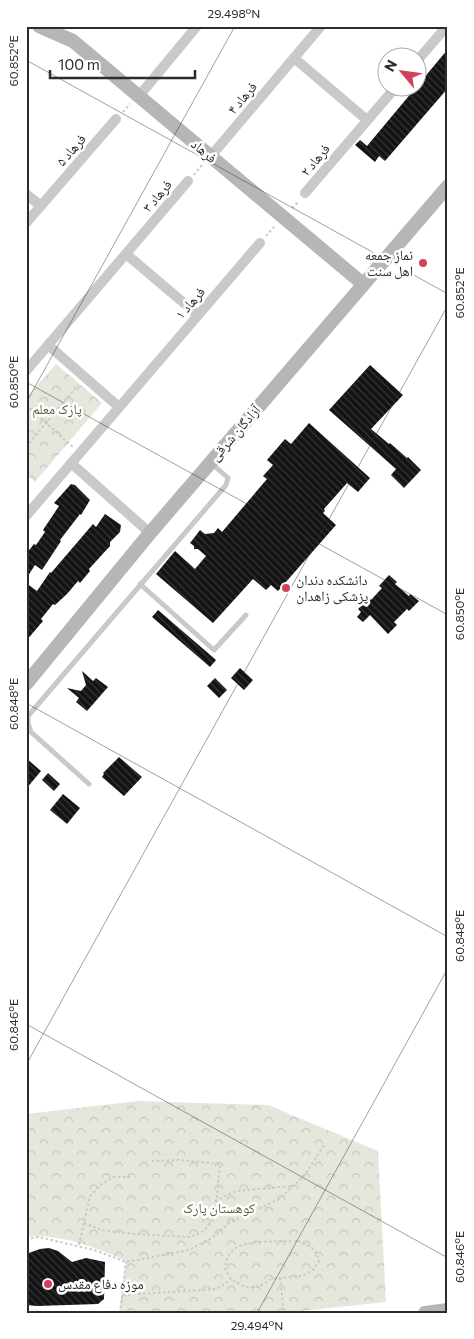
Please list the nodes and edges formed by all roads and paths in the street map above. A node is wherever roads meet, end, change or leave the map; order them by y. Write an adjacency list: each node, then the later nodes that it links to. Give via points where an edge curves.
1 (39, 26): 7 (main road, فرهاد, via 73,41)
2 (197, 26): 7 (street)
3 (321, 26): 6 (street, فرهاد ۴)
4 (447, 26): 5 (street)
5 (426, 50)
6 (294, 58): 10 (street); 11 (street, فرهاد ۴)
7 (139, 96): 9 (path); 11 (main road, فرهاد)
8 (386, 98): 10 (street, فرهاد ۲)
9 (116, 119): 16 (street, فرهاد ۵)
10 (367, 120): 14 (street, فرهاد ۲)
11 (211, 156): 12 (path, فرهاد ۳); 17 (main road, فرهاد)
12 (188, 180): 20 (street, فرهاد ۳)
13 (448, 186): 21 (main road, آزادگان شرقی)
14 (306, 193): 17 (path, فرهاد ۲)
15 (26, 194): 16 (street)
16 (41, 206): 18 (street, فرهاد ۵)
17 (283, 217): 19 (path); 21 (main road, فرهاد)
18 (26, 223)
19 (260, 243): 22 (street, فرهاد ۱)
20 (126, 254): 22 (street); 23 (street, فرهاد ۳)
21 (363, 284): 31 (main road, آزادگان شرقی)
22 (198, 315): 27 (street, فرهاد ۱)
23 (48, 345): 24 (street, فرهاد ۳); 25 (street)
24 (26, 371)
25 (85, 377): 27 (street); 28 (path)
26 (26, 405): 28 (path)
27 (119, 407): 30 (street, فرهاد ۱)
28 (46, 423): 29 (path); 30 (path)
29 (26, 447)
30 (80, 453): 32 (street, فرهاد ۱)
31 (210, 462): 35 (main road, آزادگان شرقی); 36 (lane, via 228,478 226,485)
32 (71, 463): 33 (street, فرهاد ۱); 35 (street)
33 (30, 503): 34 (street, فرهاد ۱)
34 (26, 516)
35 (150, 532): 38 (main road, آزادگان شرقی)
36 (140, 584): 37 (lane, via 214,650); 39 (lane, via 28,716 31,732)
37 (246, 615)
38 (26, 684)
39 (89, 784)
40 (324, 1145): 43 (path, via 305,1175)
41 (152, 1161): 44 (path, via 220,1164)
42 (130, 1177): 45 (path, via 114,1177 103,1183 90,1196)
43 (292, 1186): 44 (path, via 236,1191); 48 (path, via 279,1199 230,1223 212,1238 189,1250)
44 (216, 1201): 45 (path, via 215,1217 204,1231 190,1238 102,1230)
45 (84, 1223): 47 (path)
46 (26, 1239): 47 (path, via 39,1237)
47 (79, 1246): 48 (path)
48 (126, 1262): 51 (path)
49 (280, 1278): 50 (path, via 271,1279 259,1287 245,1287); 50 (path, via 302,1276 312,1271 319,1261 318,1253 298,1241 246,1244 234,1249 228,1257 225,1268); 56 (path)
50 (231, 1279): 51 (path, via 217,1289)
51 (122, 1295): 55 (path)
52 (38, 1309): 54 (path)
53 (448, 1310): 57 (main road)
54 (37, 1313)
55 (120, 1313)
56 (284, 1313)
57 (425, 1313)

